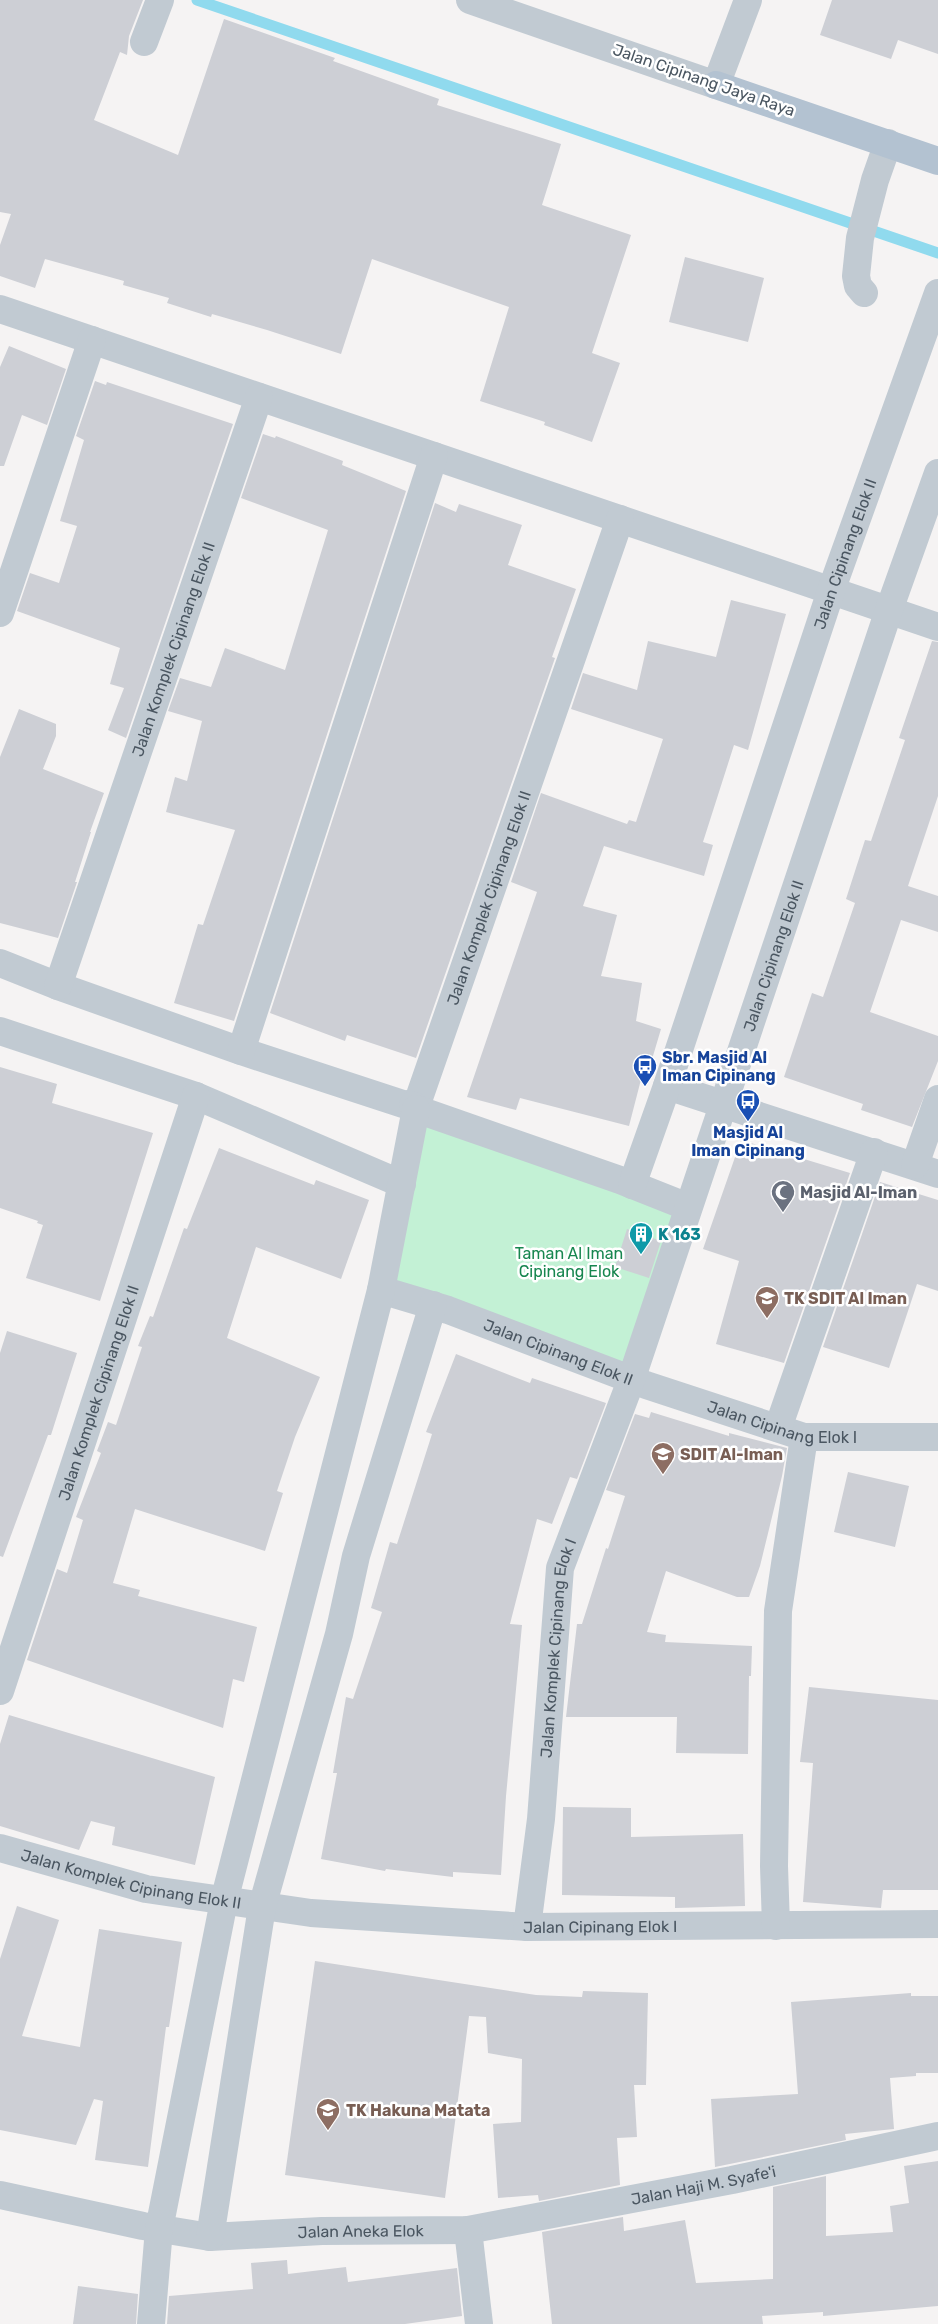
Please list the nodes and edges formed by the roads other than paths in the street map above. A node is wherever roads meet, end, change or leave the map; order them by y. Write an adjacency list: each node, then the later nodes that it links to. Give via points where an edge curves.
1 (470, 0): 5 (street, Jalan Cipinang Jaya Raya)
2 (748, 0): 5 (street)
3 (158, 4): 4 (street)
4 (144, 42)
5 (716, 85): 6 (main road, Jalan Cipinang Jaya Raya)
6 (888, 143): 7 (main road, Jalan Cipinang Jaya Raya); 8 (street, via 860,238 856,276)
7 (938, 161)
8 (864, 293)
9 (938, 293): 16 (street, Jalan Cipinang Elok II)
10 (0, 309): 11 (street)
11 (92, 340): 12 (street); 18 (street)
12 (259, 396): 13 (street); 21 (street, Jalan Komplek Cipinang Elok II)
13 (434, 456): 15 (street); 23 (street)
14 (938, 474): 17 (street, Jalan Cipinang Elok II)
15 (620, 520): 16 (street); 28 (street, Jalan Komplek Cipinang Elok II)
16 (831, 591): 17 (street); 24 (street, Jalan Cipinang Elok II)
17 (889, 610): 19 (street); 27 (street, Jalan Cipinang Elok II)
18 (0, 614)
19 (938, 627)
20 (0, 963): 21 (street)
21 (58, 986): 23 (street)
22 (0, 1031): 25 (street)
23 (241, 1051): 28 (street)
24 (667, 1086): 27 (street); 32 (street, Jalan Cipinang Elok II)
25 (196, 1096): 31 (street); 40 (street, Jalan Komplek Cipinang Elok II)
26 (938, 1099): 30 (street)
27 (723, 1104): 29 (street); 33 (street, Jalan Cipinang Elok II)
28 (414, 1107): 31 (street, Jalan Komplek Cipinang Elok II); 32 (street)
29 (874, 1152): 30 (street); 37 (street)
30 (926, 1169)
31 (402, 1184): 34 (street, Jalan Komplek Cipinang Elok II)
32 (632, 1184): 33 (street)
33 (688, 1208): 36 (street, Jalan Cipinang Elok II)
34 (380, 1290): 35 (street, Jalan Cipinang Elok II); 42 (street, Jalan Komplek Cipinang Elok II)
35 (433, 1305): 36 (street, Jalan Cipinang Elok II); 43 (street, via 356,1556 339,1634)
36 (631, 1380): 37 (street, Jalan Cipinang Elok I); 46 (street, Jalan Komplek Cipinang Elok I, via 560,1568 541,1819)
37 (778, 1428): 38 (street, Jalan Cipinang Elok I)
38 (804, 1437): 39 (street, Jalan Cipinang Elok I); 45 (street, via 778,1611)
39 (938, 1437)
40 (0, 1691)
41 (0, 1848): 42 (street, Jalan Komplek Cipinang Elok II, via 146,1889)
42 (224, 1901): 43 (street, Jalan Komplek Cipinang Elok II); 49 (street, Jalan Komplek Cipinang Elok II)
43 (262, 1907): 46 (street, Jalan Cipinang Elok I); 51 (street)
44 (938, 1924): 45 (street, Jalan Cipinang Elok I)
45 (776, 1926): 46 (street, Jalan Cipinang Elok I)
46 (528, 1927)
47 (938, 2136): 50 (street, Jalan Haji M. Syafe'i, via 732,2180)
48 (0, 2195): 49 (street)
49 (158, 2229): 51 (street, Jalan Aneka Elok); 52 (street, Jalan Komplek Cipinang Elok II)
50 (468, 2230): 51 (street, Jalan Aneka Elok, via 322,2231); 53 (street)
51 (210, 2237)
52 (152, 2324)
53 (480, 2324)

